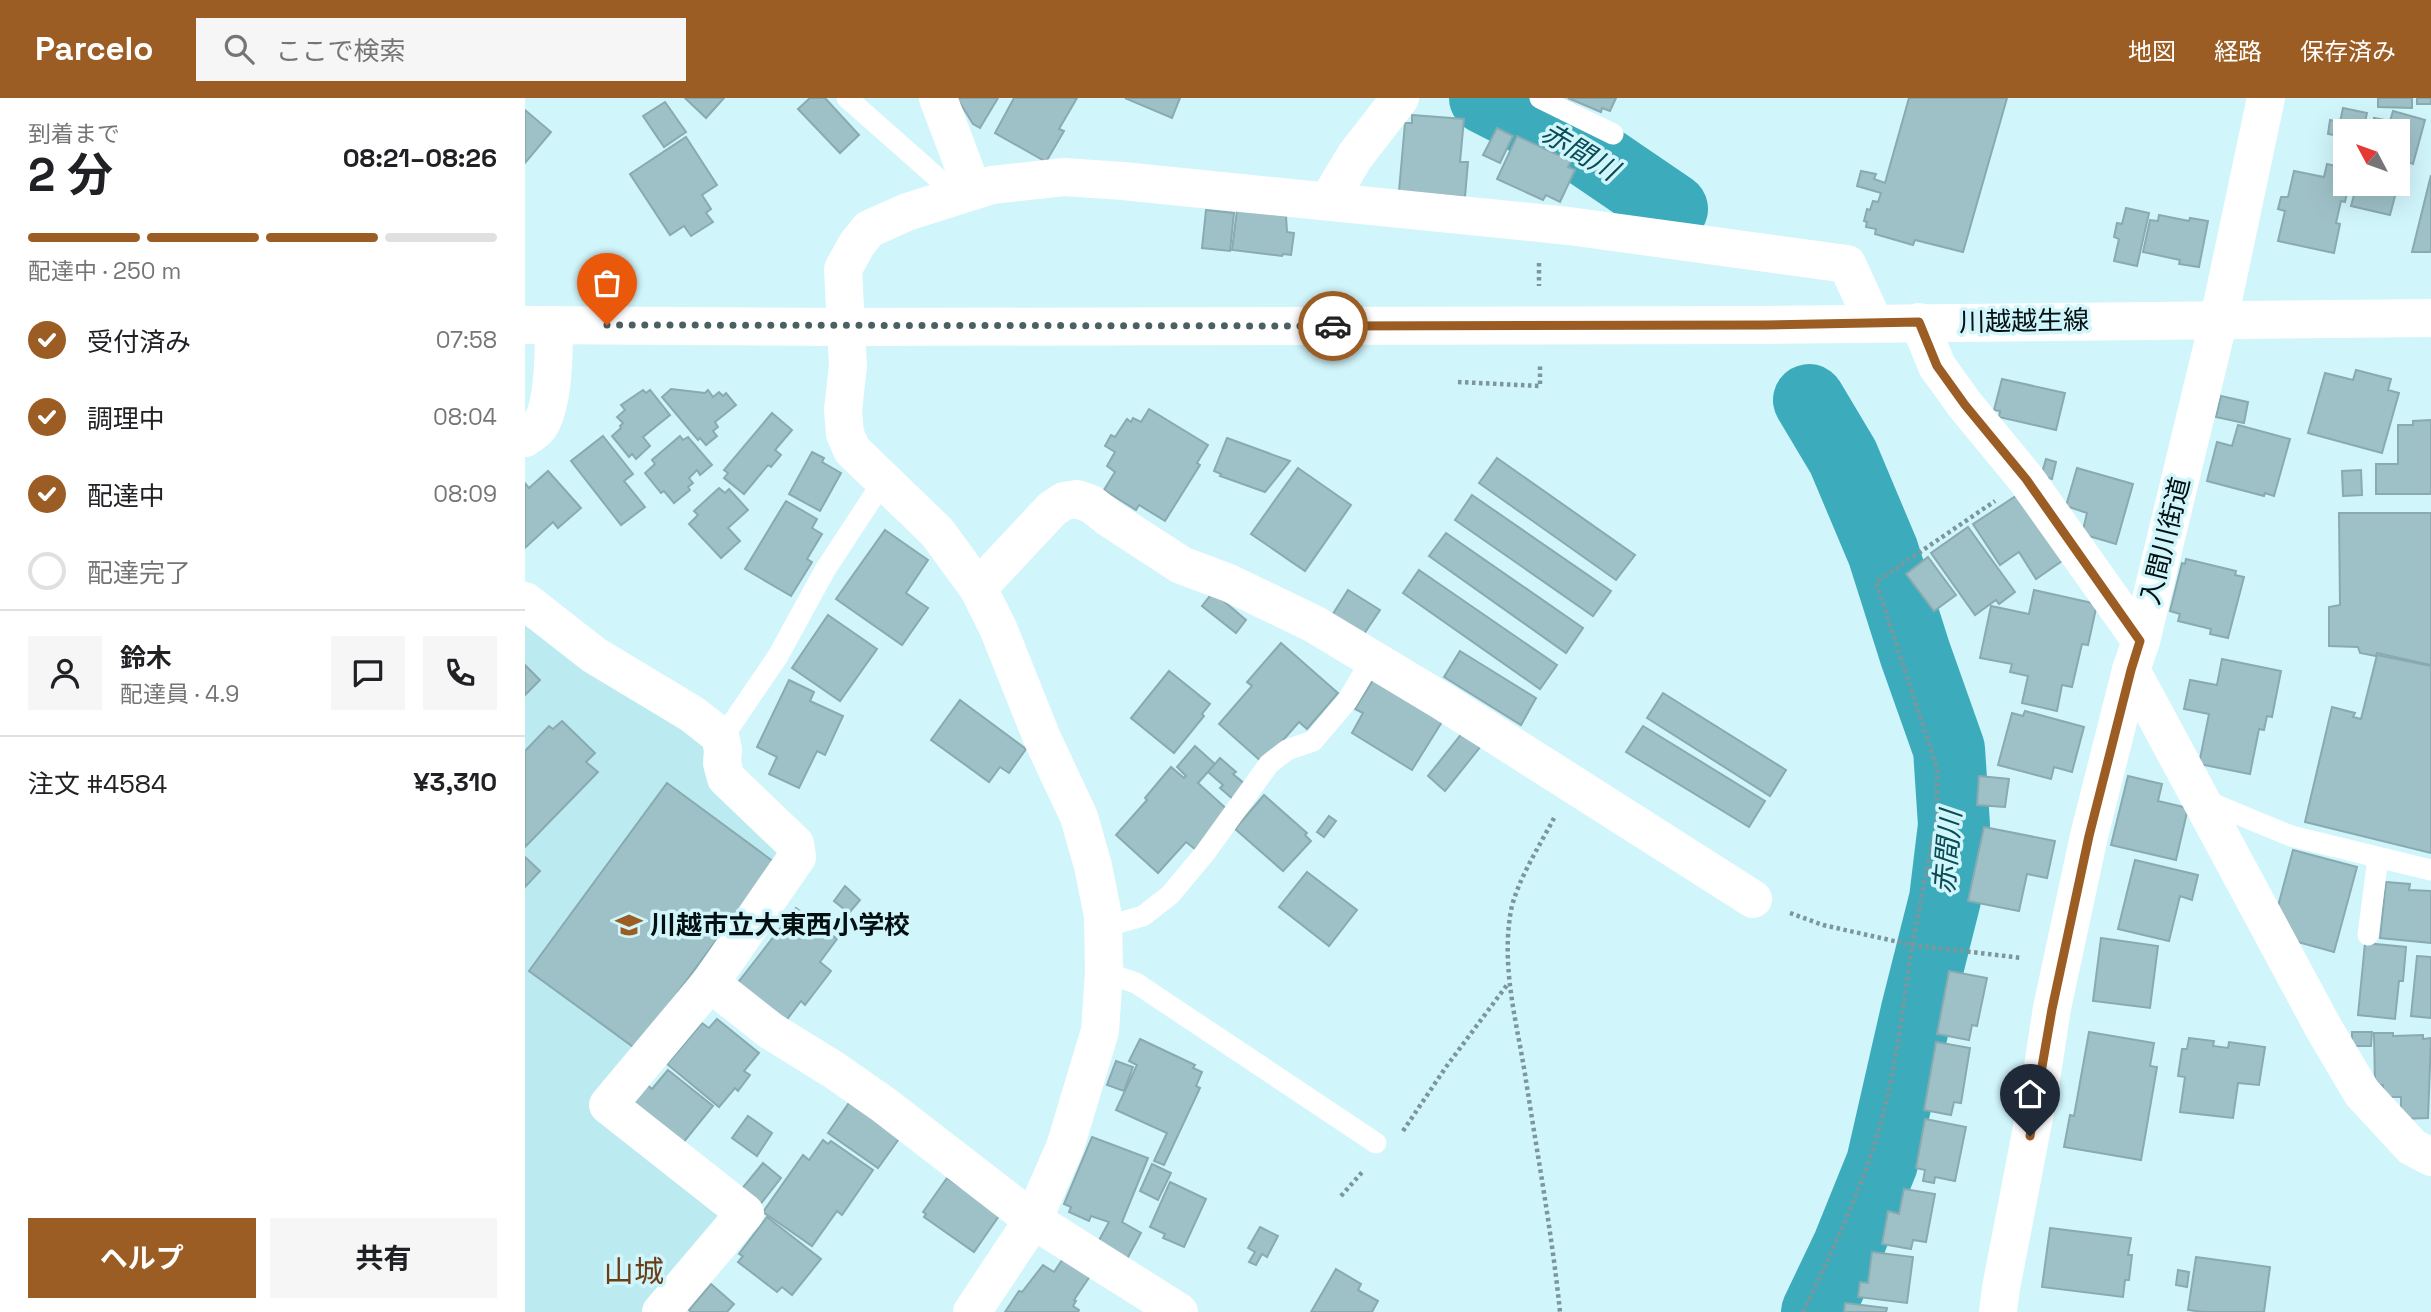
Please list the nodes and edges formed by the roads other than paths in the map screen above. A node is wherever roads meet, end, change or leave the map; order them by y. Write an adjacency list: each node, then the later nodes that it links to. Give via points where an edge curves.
1 (847, 98): 7 (lane)
2 (938, 98): 7 (street)
3 (1401, 98): 8 (street, via 1355,156)
4 (1540, 98): 6 (lane)
5 (2266, 98): 10 (street, 入間川街道)
6 (1613, 134)
7 (965, 193): 8 (street, via 992,185 1064,177); 14 (street, via 869,229 843,269)
8 (1328, 201): 12 (street, via 1569,226 1847,264)
9 (2431, 318): 10 (street, 川越越生線)
10 (2219, 319): 11 (street, 川越越生線); 19 (street, 入間川街道)
11 (1919, 322): 12 (street, 川越越生線); 19 (street, via 1937,366 2026,479)
12 (1874, 323): 14 (street, 川越越生線)
13 (539, 325): 14 (street, 川越越生線); 15 (street, via 554,367 539,426)
14 (845, 327): 16 (street, via 845,434 852,450)
15 (525, 438)
16 (884, 480): 17 (street, via 937,532); 21 (lane, via 825,570 778,656)
17 (978, 588): 20 (street, via 1052,509 1077,499 1181,565 1314,624); 26 (street, via 1079,817)
18 (525, 601): 21 (street, via 594,655)
19 (2136, 656): 22 (street); 36 (street, 入間川街道, via 2089,836 2062,963)
20 (1372, 659): 25 (street); 26 (lane, via 1347,701 1313,741 1287,750 1269,764 1170,895 1143,916)
21 (720, 736): 29 (street, via 726,778 795,844 797,857)
22 (2202, 800): 23 (lane, via 2291,836); 31 (street, via 2362,1093 2411,1147)
23 (2378, 858): 24 (lane); 27 (lane)
24 (2431, 870)
25 (1753, 900)
26 (1104, 927): 28 (street)
27 (2368, 936)
28 (1104, 972): 30 (lane, via 1136,983); 32 (street, via 1100,1031 1084,1088 1065,1147)
29 (710, 983): 32 (street, via 771,1031 884,1105); 33 (street, via 608,1105 745,1213)
30 (1385, 1141)
31 (2431, 1157)
32 (1033, 1220): 34 (street); 35 (street)
33 (661, 1312)
34 (972, 1312)
35 (1179, 1312)
36 (1999, 1312)

